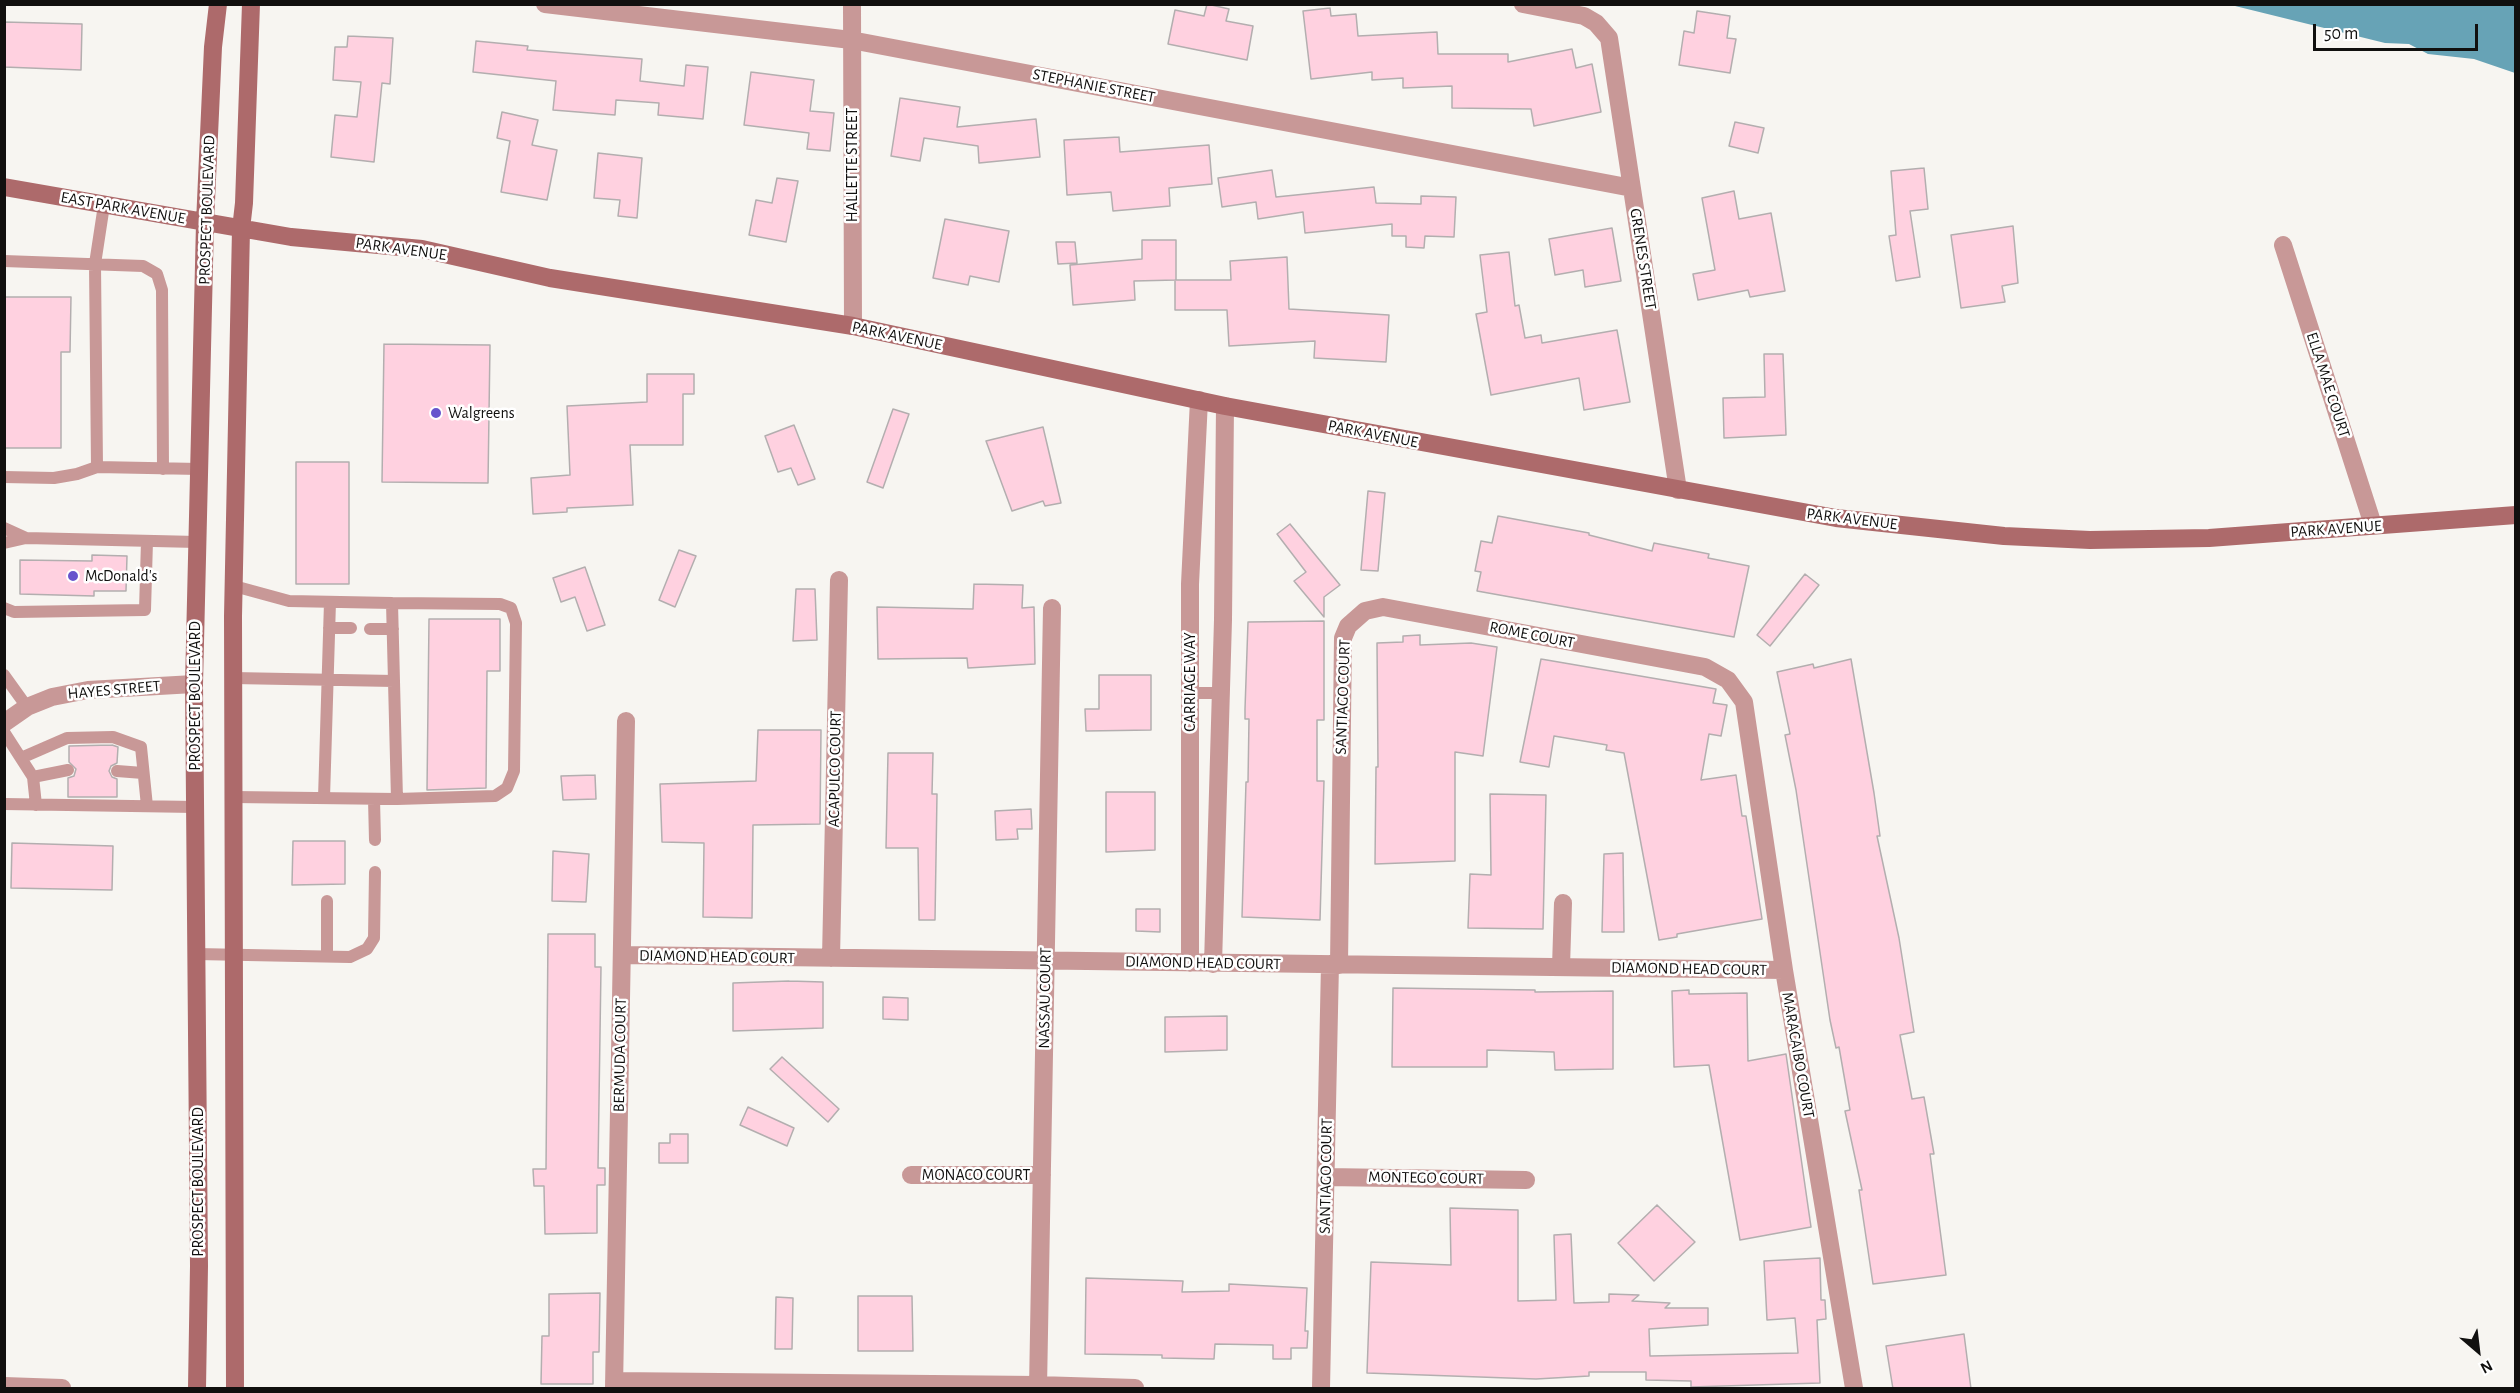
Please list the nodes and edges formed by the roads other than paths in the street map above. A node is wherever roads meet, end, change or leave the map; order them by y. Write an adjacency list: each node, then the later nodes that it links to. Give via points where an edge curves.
1 (218, 4): 11 (main road, PROSPECT BOULEVARD)
2 (251, 4): 12 (main road)
3 (546, 4): 6 (street, STEPHANIE STREET)
4 (852, 4): 7 (street, HALLETTE STREET)
5 (1523, 4): 9 (street, GRENES STREET, via 1584,16 1608,38)
6 (553, 5): 7 (street, STEPHANIE STREET)
7 (851, 40): 9 (street, STEPHANIE STREET); 16 (street, HALLETTE STREET)
8 (4, 187): 10 (main road, EAST PARK AVENUE)
9 (1632, 188): 23 (street, GRENES STREET)
10 (104, 205): 11 (main road, EAST PARK AVENUE); 15 (lane)
11 (206, 223): 12 (main road, EAST PARK AVENUE); 21 (main road, PROSPECT BOULEVARD)
12 (241, 229): 16 (main road, PARK AVENUE, via 422,249 550,278); 32 (main road)
13 (2283, 245): 25 (street, ELLA MAE COURT)
14 (4, 261): 15 (lane)
15 (95, 264): 19 (lane); 20 (lane, via 143,266 157,274 162,290)
16 (854, 327): 17 (main road, PARK AVENUE)
17 (1199, 400): 18 (main road, PARK AVENUE); 48 (street, CARRIAGE WAY, via 1190,584)
18 (1225, 406): 23 (main road, PARK AVENUE); 49 (street, CARRIAGE WAY)
19 (97, 467): 20 (lane); 22 (lane, via 54,478)
20 (163, 469): 21 (lane)
21 (199, 469): 29 (main road, PROSPECT BOULEVARD)
22 (4, 477)
23 (1678, 490): 25 (main road, PARK AVENUE, via 1836,518 2004,536 2090,540 2209,538)
24 (2516, 515): 25 (main road, PARK AVENUE)
25 (2373, 525)
26 (4, 528): 27 (lane)
27 (26, 538): 28 (lane); 30 (lane)
28 (147, 541): 29 (lane); 36 (lane, via 145,610)
29 (197, 542): 47 (main road, PROSPECT BOULEVARD)
30 (4, 543)
31 (839, 580): 75 (street, ACAPULCO COURT)
32 (234, 586): 33 (lane, via 289,601); 44 (main road)
33 (330, 602): 34 (lane); 38 (lane)
34 (392, 603): 41 (lane); 62 (lane, via 500,604 511,608 516,623 514,771 507,788 495,796)
35 (1052, 608): 76 (street, NASSAU COURT)
36 (4, 609)
37 (1360, 615): 42 (street, ROME COURT, via 1372,607 1383,607); 79 (street, SANTIAGO COURT, via 1348,626 1343,638)
38 (329, 628): 39 (lane); 45 (lane)
39 (351, 628)
40 (370, 629): 41 (lane)
41 (393, 629): 46 (lane)
42 (1705, 667): 81 (street, MARACAIBO COURT, via 1728,680 1744,702)
43 (4, 675): 50 (lane)
44 (233, 678): 45 (lane); 59 (main road)
45 (326, 680): 46 (lane); 60 (lane)
46 (394, 681): 62 (lane)
47 (194, 684): 50 (street, HAYES STREET, via 88,690); 66 (main road, PROSPECT BOULEVARD)
48 (1190, 693): 49 (lane); 77 (street, CARRIAGE WAY)
49 (1221, 693): 78 (street, CARRIAGE WAY)
50 (27, 707): 52 (street, HAYES STREET)
51 (626, 721): 74 (street, BERMUDA COURT)
52 (4, 723)
53 (4, 732): 54 (lane)
54 (21, 758): 57 (lane, via 67,738 113,737 141,747); 58 (lane)
55 (69, 770): 58 (lane)
56 (117, 771): 57 (lane)
57 (144, 773): 65 (lane)
58 (33, 777): 64 (lane)
59 (234, 797): 60 (lane); 72 (main road)
60 (324, 798): 61 (lane)
61 (374, 799): 62 (lane); 67 (lane)
62 (397, 799)
63 (4, 804): 64 (lane)
64 (36, 805): 65 (lane)
65 (147, 806): 66 (lane)
66 (195, 807): 71 (main road, PROSPECT BOULEVARD)
67 (375, 840)
68 (375, 872): 73 (lane, via 374,938 367,949 350,957)
69 (327, 901): 73 (lane)
70 (1563, 903): 80 (street)
71 (196, 954): 72 (lane); 90 (main road, PROSPECT BOULEVARD)
72 (234, 955): 73 (lane); 91 (main road)
73 (327, 956)
74 (622, 956): 75 (street, DIAMOND HEAD COURT); 86 (street, BERMUDA COURT)
75 (831, 958): 76 (street, DIAMOND HEAD COURT)
76 (1046, 960): 77 (street, DIAMOND HEAD COURT); 83 (street, NASSAU COURT)
77 (1190, 963): 78 (street, DIAMOND HEAD COURT)
78 (1213, 964): 79 (street, DIAMOND HEAD COURT)
79 (1334, 965): 80 (street, DIAMOND HEAD COURT); 84 (street, SANTIAGO COURT)
80 (1561, 968): 81 (street, DIAMOND HEAD COURT)
81 (1784, 970): 94 (street, MARACAIBO COURT)
82 (911, 1175): 83 (street, MONACO COURT)
83 (1042, 1175): 88 (street, NASSAU COURT)
84 (1326, 1177): 85 (street, MONTEGO COURT); 93 (street, SANTIAGO COURT)
85 (1526, 1180)
86 (614, 1385): 88 (street)
87 (4, 1386): 89 (street)
88 (1038, 1387): 92 (street)
89 (62, 1389)
90 (197, 1389)
91 (235, 1389)
92 (1135, 1389)
93 (1321, 1389)
94 (1854, 1389)

